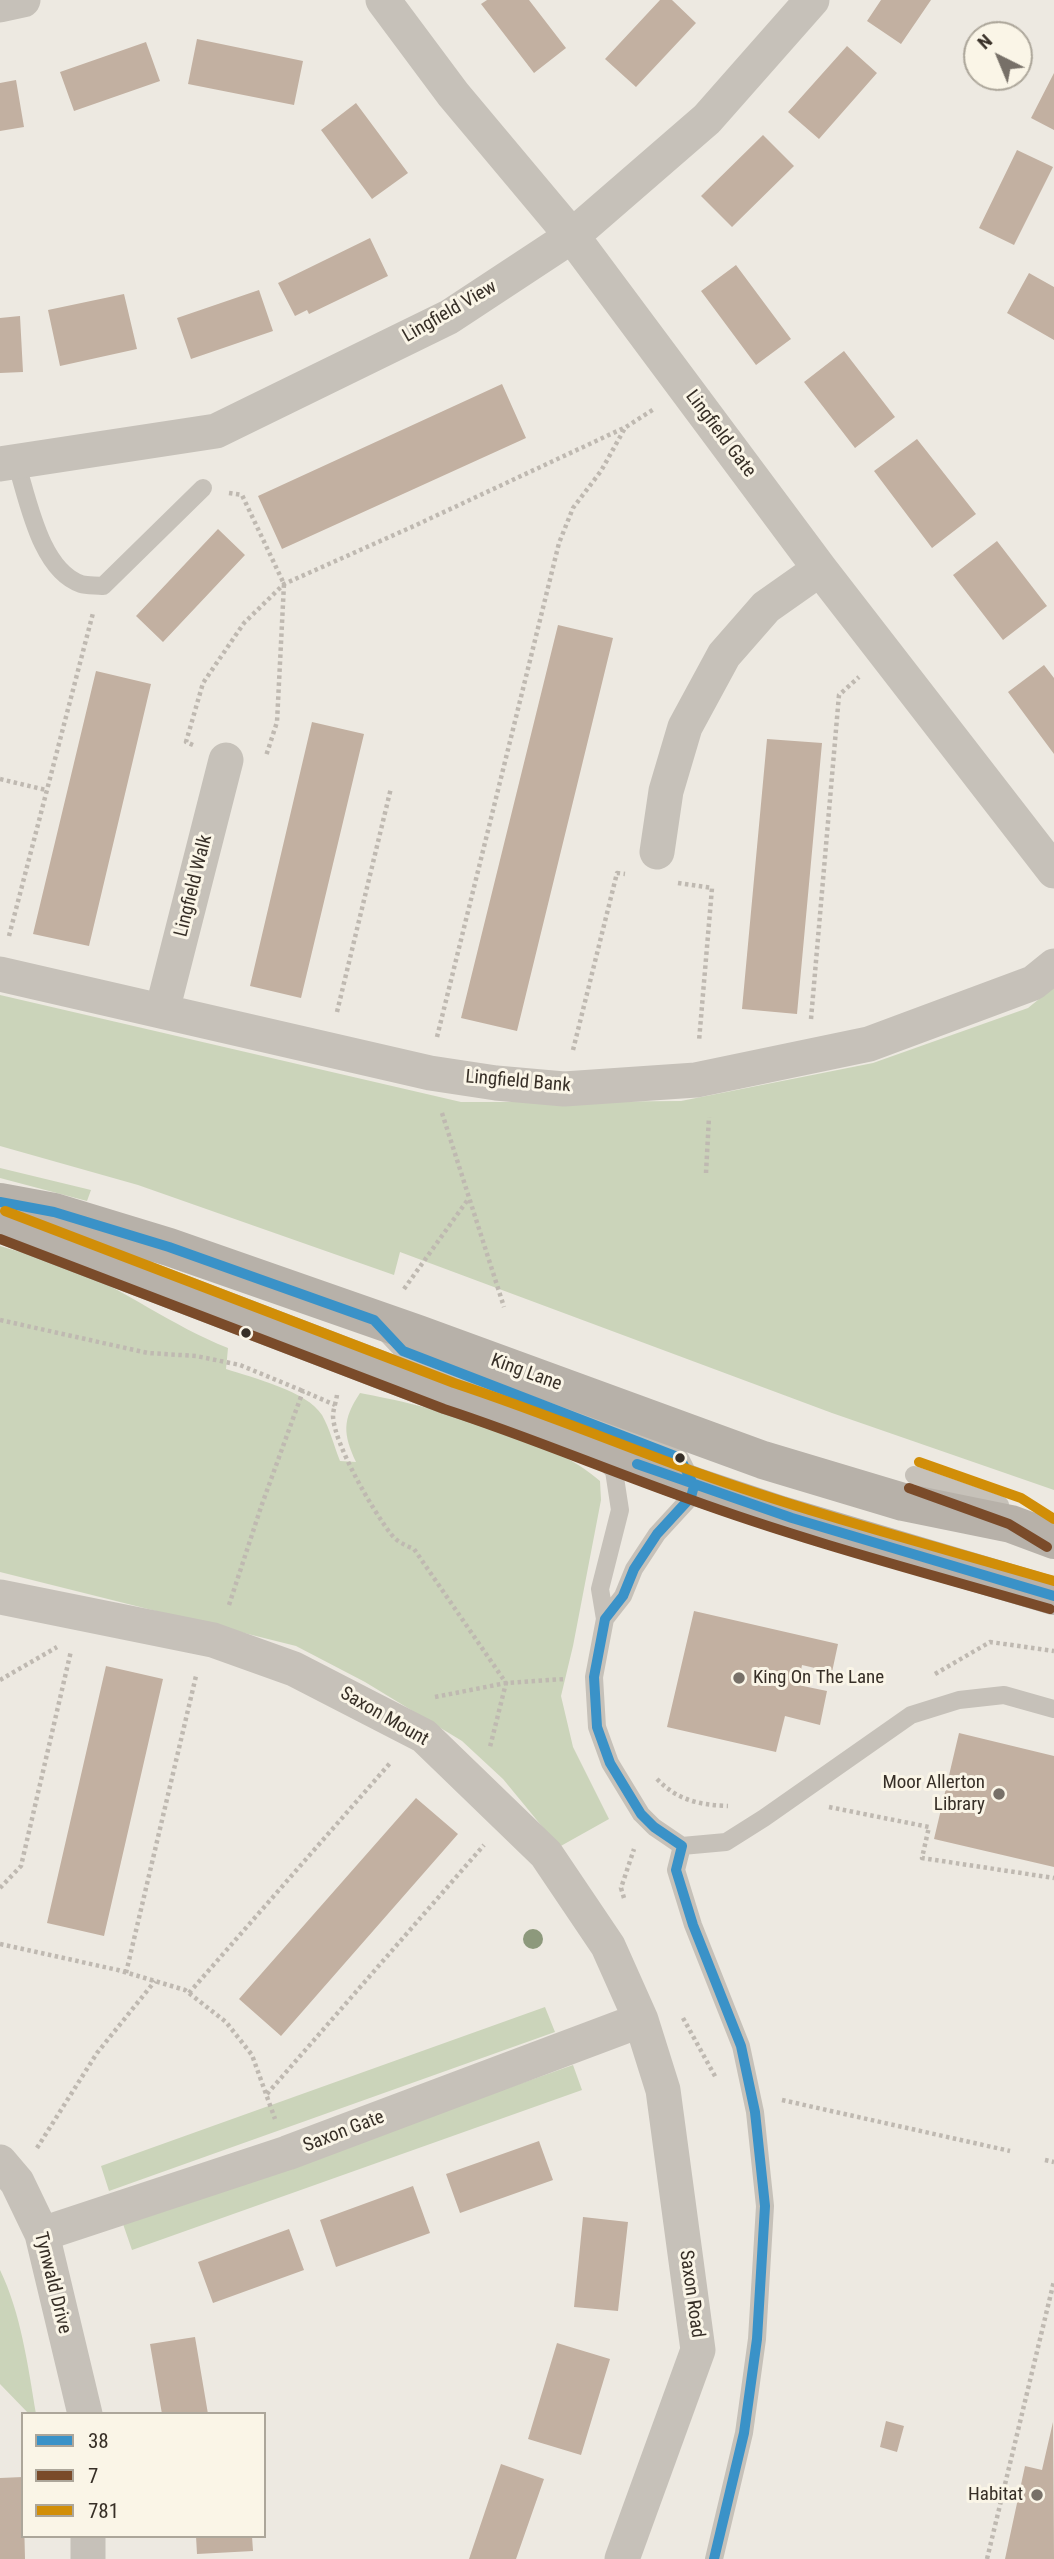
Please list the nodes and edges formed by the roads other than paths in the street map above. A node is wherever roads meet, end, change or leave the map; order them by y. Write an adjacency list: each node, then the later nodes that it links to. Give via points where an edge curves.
1 (23, 0): 4 (street)
2 (383, 0): 5 (street, Lingfield Gate)
3 (812, 0): 5 (street, Lingfield View, via 707,118)
4 (0, 5)
5 (572, 236): 6 (street, Lingfield View, via 449,317 216,431); 8 (street, Lingfield Gate)
6 (8, 463): 7 (lane, via 46,553 65,575 82,585 103,586)
7 (203, 488)
8 (820, 569): 10 (street, via 766,607 724,655 685,727 666,790); 11 (street, Lingfield Gate)
9 (226, 760): 14 (street, Lingfield Walk)
10 (655, 866)
11 (1054, 871)
12 (3, 959): 14 (street, Lingfield Bank)
13 (1043, 974): 14 (street, Lingfield Bank, via 869,1044 696,1080 564,1089 430,1073)
14 (162, 1011)
15 (0, 1202): 17 (street, King Lane, via 54,1212 169,1247)
16 (0, 1224): 18 (street)
17 (374, 1320): 20 (lane, via 403,1351 680,1458); 22 (street, King Lane, via 763,1460 903,1502 1011,1524)
18 (589, 1445): 20 (street); 25 (lane, via 614,1471 620,1510 600,1589)
19 (914, 1475): 21 (lane, via 1015,1511)
20 (694, 1486): 23 (street); 25 (lane, via 691,1497 657,1534)
21 (1054, 1535)
22 (1054, 1540)
23 (1054, 1596)
24 (0, 1597): 28 (street, Saxon Mount, via 77,1625 214,1640 294,1669 424,1736 546,1854 608,1945)
25 (605, 1619): 27 (lane, via 594,1677 597,1727 610,1763 641,1814)
26 (1054, 1709): 27 (lane, via 1004,1695 959,1700 911,1715 726,1842)
27 (682, 1846): 35 (lane, via 676,1870 741,2046 755,2112 765,2206 757,2339 744,2433)
28 (642, 2020): 30 (street, Saxon Gate, via 286,2153); 34 (street, Saxon Road, via 663,2090 698,2350)
29 (8, 2172): 30 (street, Tynwald Drive)
30 (42, 2234): 31 (street, Tynwald Drive)
31 (85, 2412)
32 (88, 2538): 33 (street)
33 (88, 2559)
34 (622, 2559)
35 (714, 2559)

